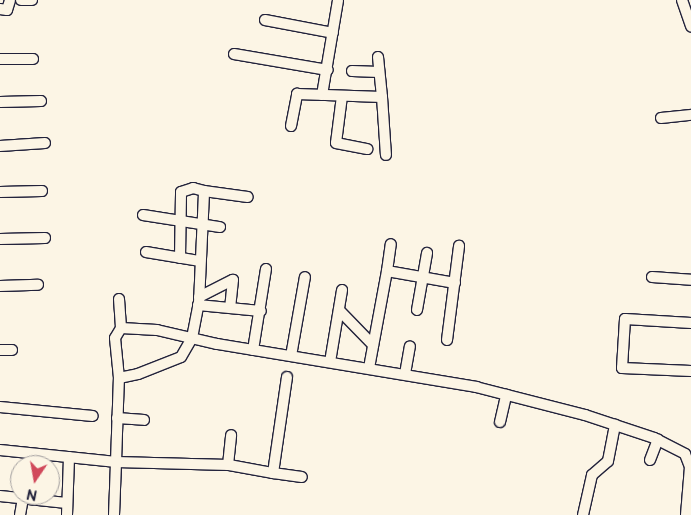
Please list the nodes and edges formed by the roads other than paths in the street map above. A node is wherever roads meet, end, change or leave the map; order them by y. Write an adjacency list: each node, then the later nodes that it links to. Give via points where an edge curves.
1 (10, 0): 6 (street, via 8,10)
2 (21, 0): 3 (street)
3 (32, 0)
4 (338, 0): 9 (street)
5 (682, 0): 8 (street)
6 (0, 9)
7 (265, 20): 9 (street)
8 (691, 26)
9 (333, 33): 14 (street)
10 (234, 54): 14 (street)
11 (378, 57): 16 (street)
12 (0, 58): 13 (street)
13 (33, 59)
14 (328, 70): 17 (street)
15 (352, 71): 16 (street)
16 (380, 72): 19 (street)
17 (322, 95): 18 (street); 24 (street, via 296,94)
18 (342, 96): 19 (street); 27 (street, via 336,143)
19 (382, 97): 28 (street)
20 (41, 101): 21 (street)
21 (0, 102)
22 (691, 115): 23 (street)
23 (661, 118)
24 (291, 126)
25 (45, 143): 26 (street)
26 (0, 146)
27 (367, 149)
28 (386, 155)
29 (42, 191): 31 (street)
30 (204, 191): 32 (street); 34 (street, via 193,188 181,192); 35 (street)
31 (0, 192)
32 (248, 196)
33 (143, 215): 34 (street)
34 (181, 221): 35 (street); 43 (street)
35 (202, 224): 36 (street); 44 (street)
36 (220, 227)
37 (45, 238): 38 (street)
38 (0, 239)
39 (391, 244): 46 (street)
40 (459, 246): 51 (street)
41 (146, 252): 43 (street)
42 (427, 253): 49 (street)
43 (180, 258): 44 (street)
44 (200, 261): 56 (street)
45 (266, 270): 60 (street)
46 (387, 271): 49 (street); 65 (street)
47 (305, 277): 70 (street)
48 (652, 277): 50 (street)
49 (424, 278): 51 (street); 59 (street)
50 (691, 280)
51 (455, 284): 64 (street)
52 (38, 285): 53 (street)
53 (0, 286)
54 (342, 290): 58 (street)
55 (119, 299): 62 (street)
56 (198, 302): 57 (street); 57 (street, via 233,280); 63 (street)
57 (230, 308): 60 (street)
58 (339, 310): 65 (street); 71 (street)
59 (416, 310)
60 (261, 311): 69 (street)
61 (691, 323): 73 (street, via 625,319 622,368)
62 (121, 328): 63 (street, via 157,330); 76 (street, via 115,338)
63 (192, 338): 69 (street); 76 (street, via 181,357)
64 (447, 340)
65 (373, 345): 72 (street)
66 (410, 346): 74 (street)
67 (0, 350): 68 (street)
68 (12, 350)
69 (253, 350): 70 (street)
70 (291, 356): 71 (street)
71 (330, 362): 72 (street)
72 (369, 368): 74 (street)
73 (691, 371)
74 (405, 374): 77 (street)
75 (287, 377): 92 (street)
76 (119, 378): 80 (street)
77 (506, 395): 82 (street); 83 (street)
78 (0, 407): 79 (street)
79 (93, 416)
80 (117, 418): 81 (street); 89 (street)
81 (144, 420)
82 (500, 422)
83 (616, 425): 85 (street); 98 (street, via 608,460 592,475)
84 (231, 435): 90 (street)
85 (658, 440): 88 (street); 91 (street, via 685,454)
86 (0, 450): 87 (street)
87 (69, 457): 89 (street); 95 (street)
88 (650, 460)
89 (116, 462): 90 (street); 97 (street)
90 (228, 465): 92 (street)
91 (690, 467): 99 (street)
92 (273, 473): 93 (street)
93 (302, 477)
94 (60, 502): 95 (street)
95 (67, 503): 96 (street)
96 (66, 515)
97 (114, 515)
98 (583, 515)
99 (686, 515)

